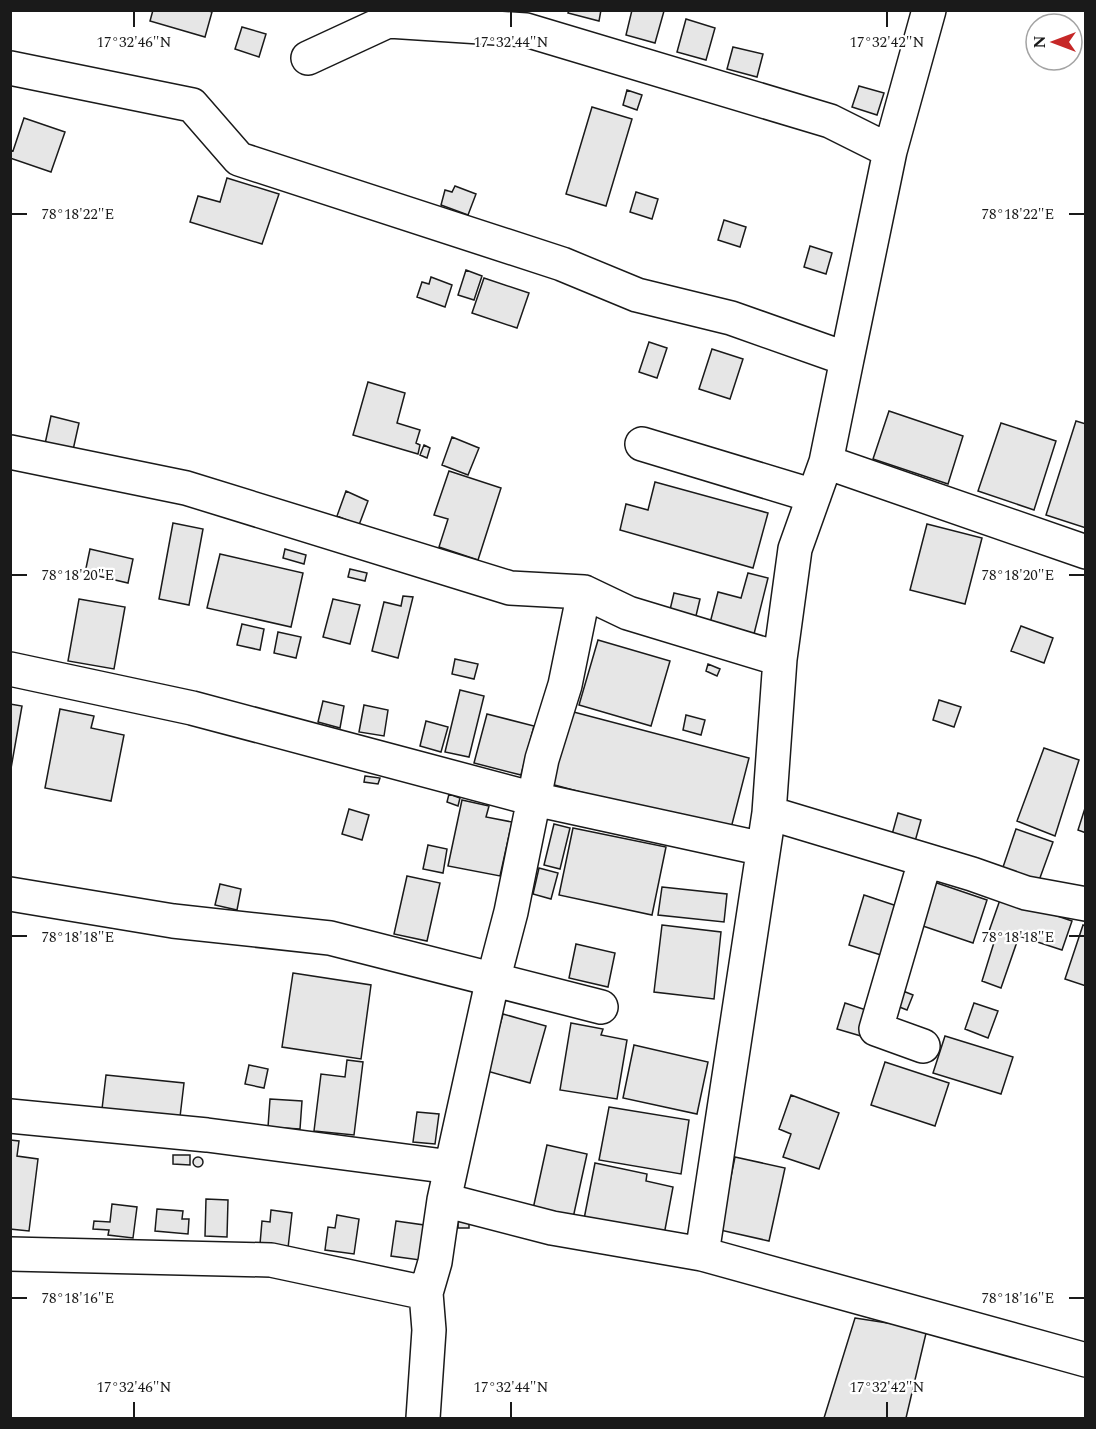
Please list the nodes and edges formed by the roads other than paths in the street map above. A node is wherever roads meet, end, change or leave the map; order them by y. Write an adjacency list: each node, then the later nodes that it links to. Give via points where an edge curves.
1 (929, 10): 4 (street)
2 (308, 58): 4 (street, via 388,21 526,30 830,121)
3 (10, 68): 5 (street, via 192,105 238,159 562,264 637,295 731,318)
4 (890, 151): 5 (street)
5 (847, 359): 8 (street)
6 (642, 444): 9 (street)
7 (10, 452): 11 (street, via 186,488 510,588)
8 (826, 462): 9 (street); 10 (street)
9 (814, 496): 12 (street, via 795,549)
10 (1086, 552)
11 (584, 592): 12 (street, via 628,613); 14 (street, via 565,685)
12 (780, 659): 15 (street)
13 (10, 669): 14 (street, via 192,708)
14 (534, 799): 16 (street); 20 (street)
15 (769, 813): 16 (street); 17 (street)
16 (763, 849): 27 (street)
17 (925, 861): 19 (street, via 1026,893); 22 (street, via 876,1029)
18 (10, 894): 20 (street, via 173,921 330,938)
19 (1086, 904)
20 (494, 978): 21 (street); 24 (street)
21 (601, 1006)
22 (923, 1046)
23 (10, 1116): 24 (street, via 218,1137)
24 (451, 1167): 25 (street)
25 (444, 1200): 27 (street, via 552,1228); 28 (street)
26 (10, 1254): 28 (street, via 271,1260)
27 (702, 1254): 29 (street)
28 (426, 1293): 30 (street, via 429,1330)
29 (1086, 1360)
30 (423, 1419)

